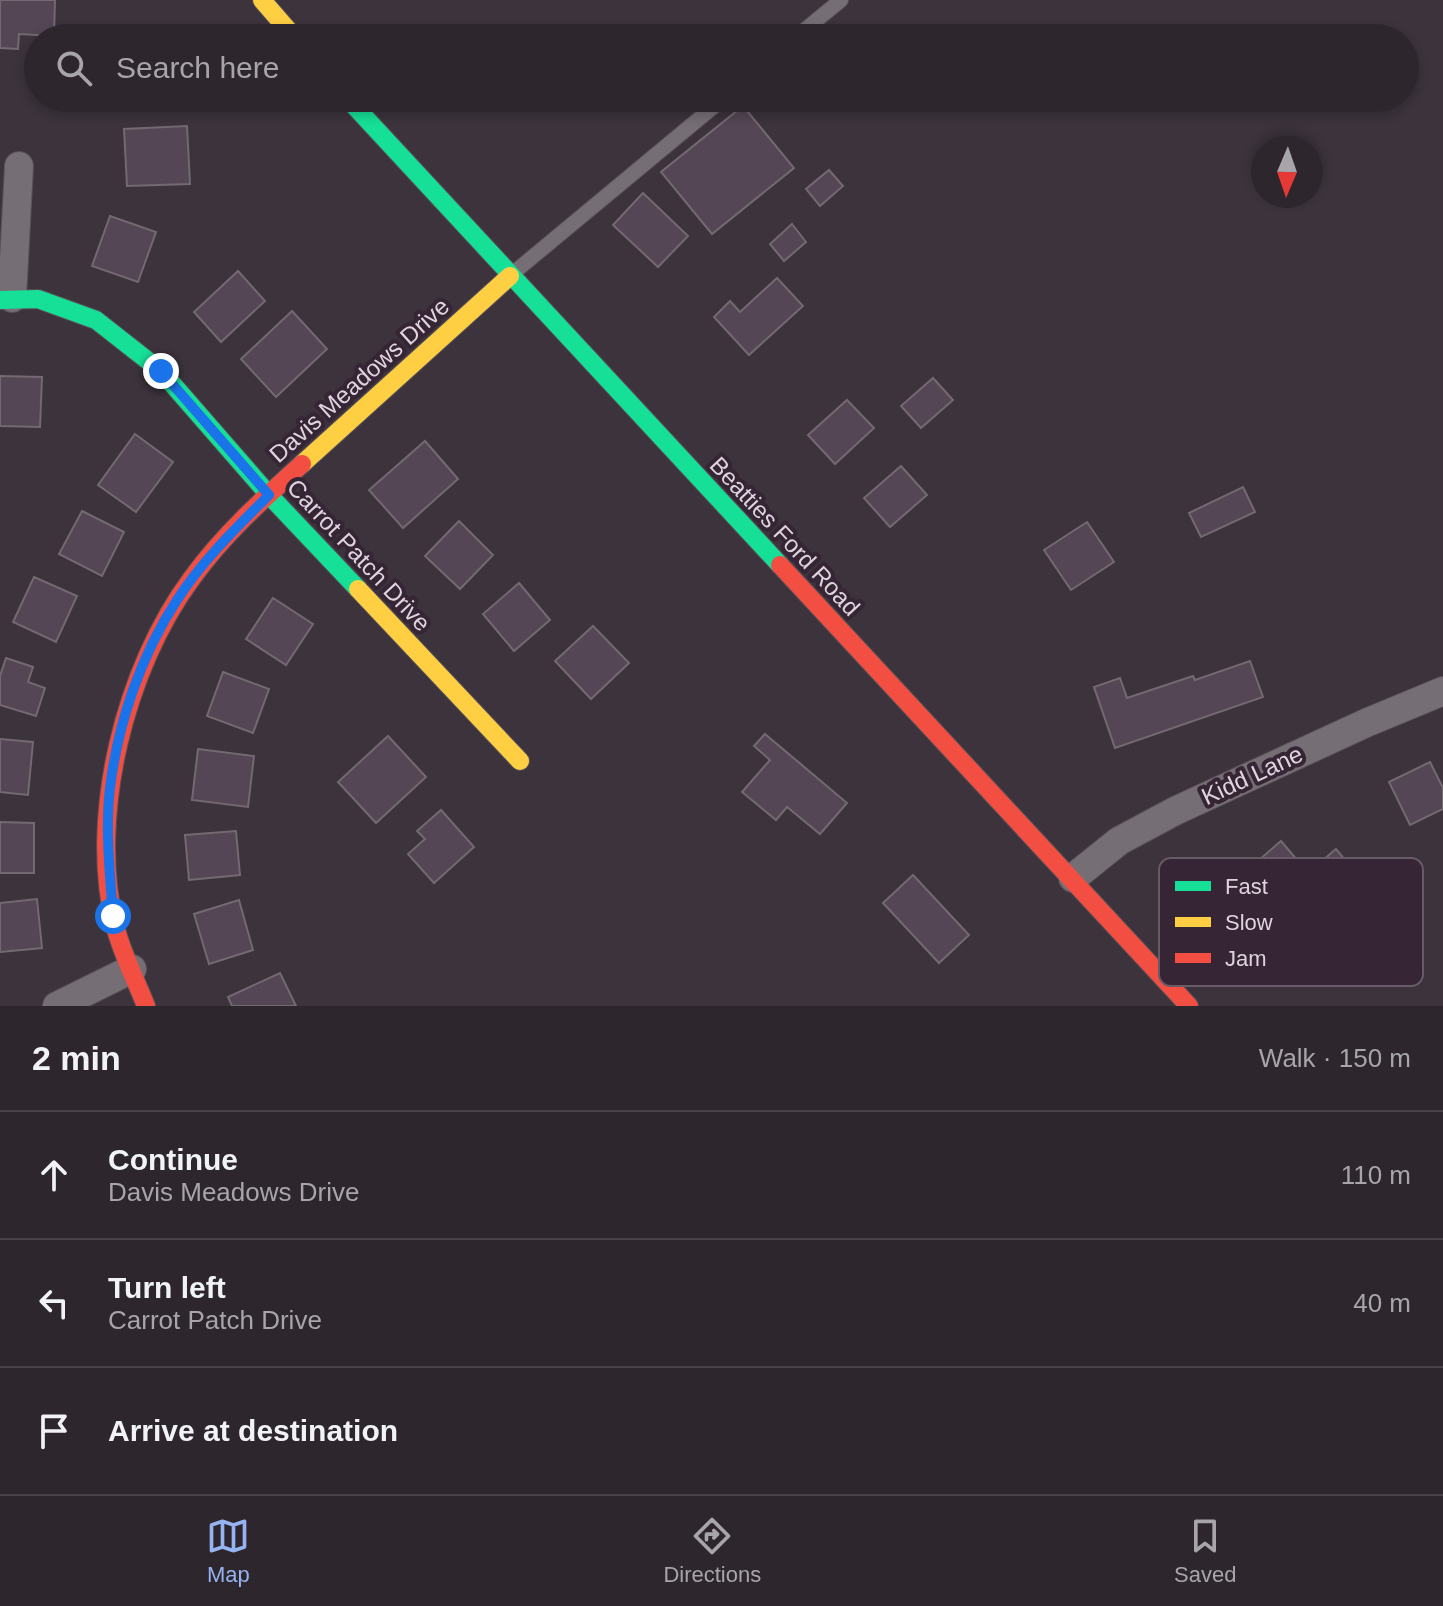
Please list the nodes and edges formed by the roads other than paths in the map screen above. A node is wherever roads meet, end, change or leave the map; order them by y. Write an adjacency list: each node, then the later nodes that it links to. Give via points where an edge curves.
1 (262, 0): 3 (street)
2 (841, 0): 4 (lane)
3 (283, 24)
4 (812, 24)
5 (360, 112): 8 (street, Beatties Ford Road)
6 (707, 112): 8 (lane)
7 (19, 166): 9 (street)
8 (510, 276): 10 (street, Davis Meadows Drive); 13 (street, Beatties Ford Road)
9 (6, 299): 10 (street, Carrot Patch Drive, via 38,299 96,320 161,371)
10 (269, 495): 12 (street, Carrot Patch Drive); 14 (street, Davis Meadows Drive, via 177,600 140,670 120,736 109,790 109,856 113,916)
11 (1443, 691): 13 (street, Kidd Lane, via 1175,811 1119,841)
12 (520, 761)
13 (1073, 878): 15 (street, Beatties Ford Road)
14 (132, 969): 17 (street); 18 (street, Davis Meadows Drive)
15 (1159, 973)
16 (1171, 986): 19 (street, Beatties Ford Road)
17 (57, 1006)
18 (146, 1006)
19 (1189, 1006)

